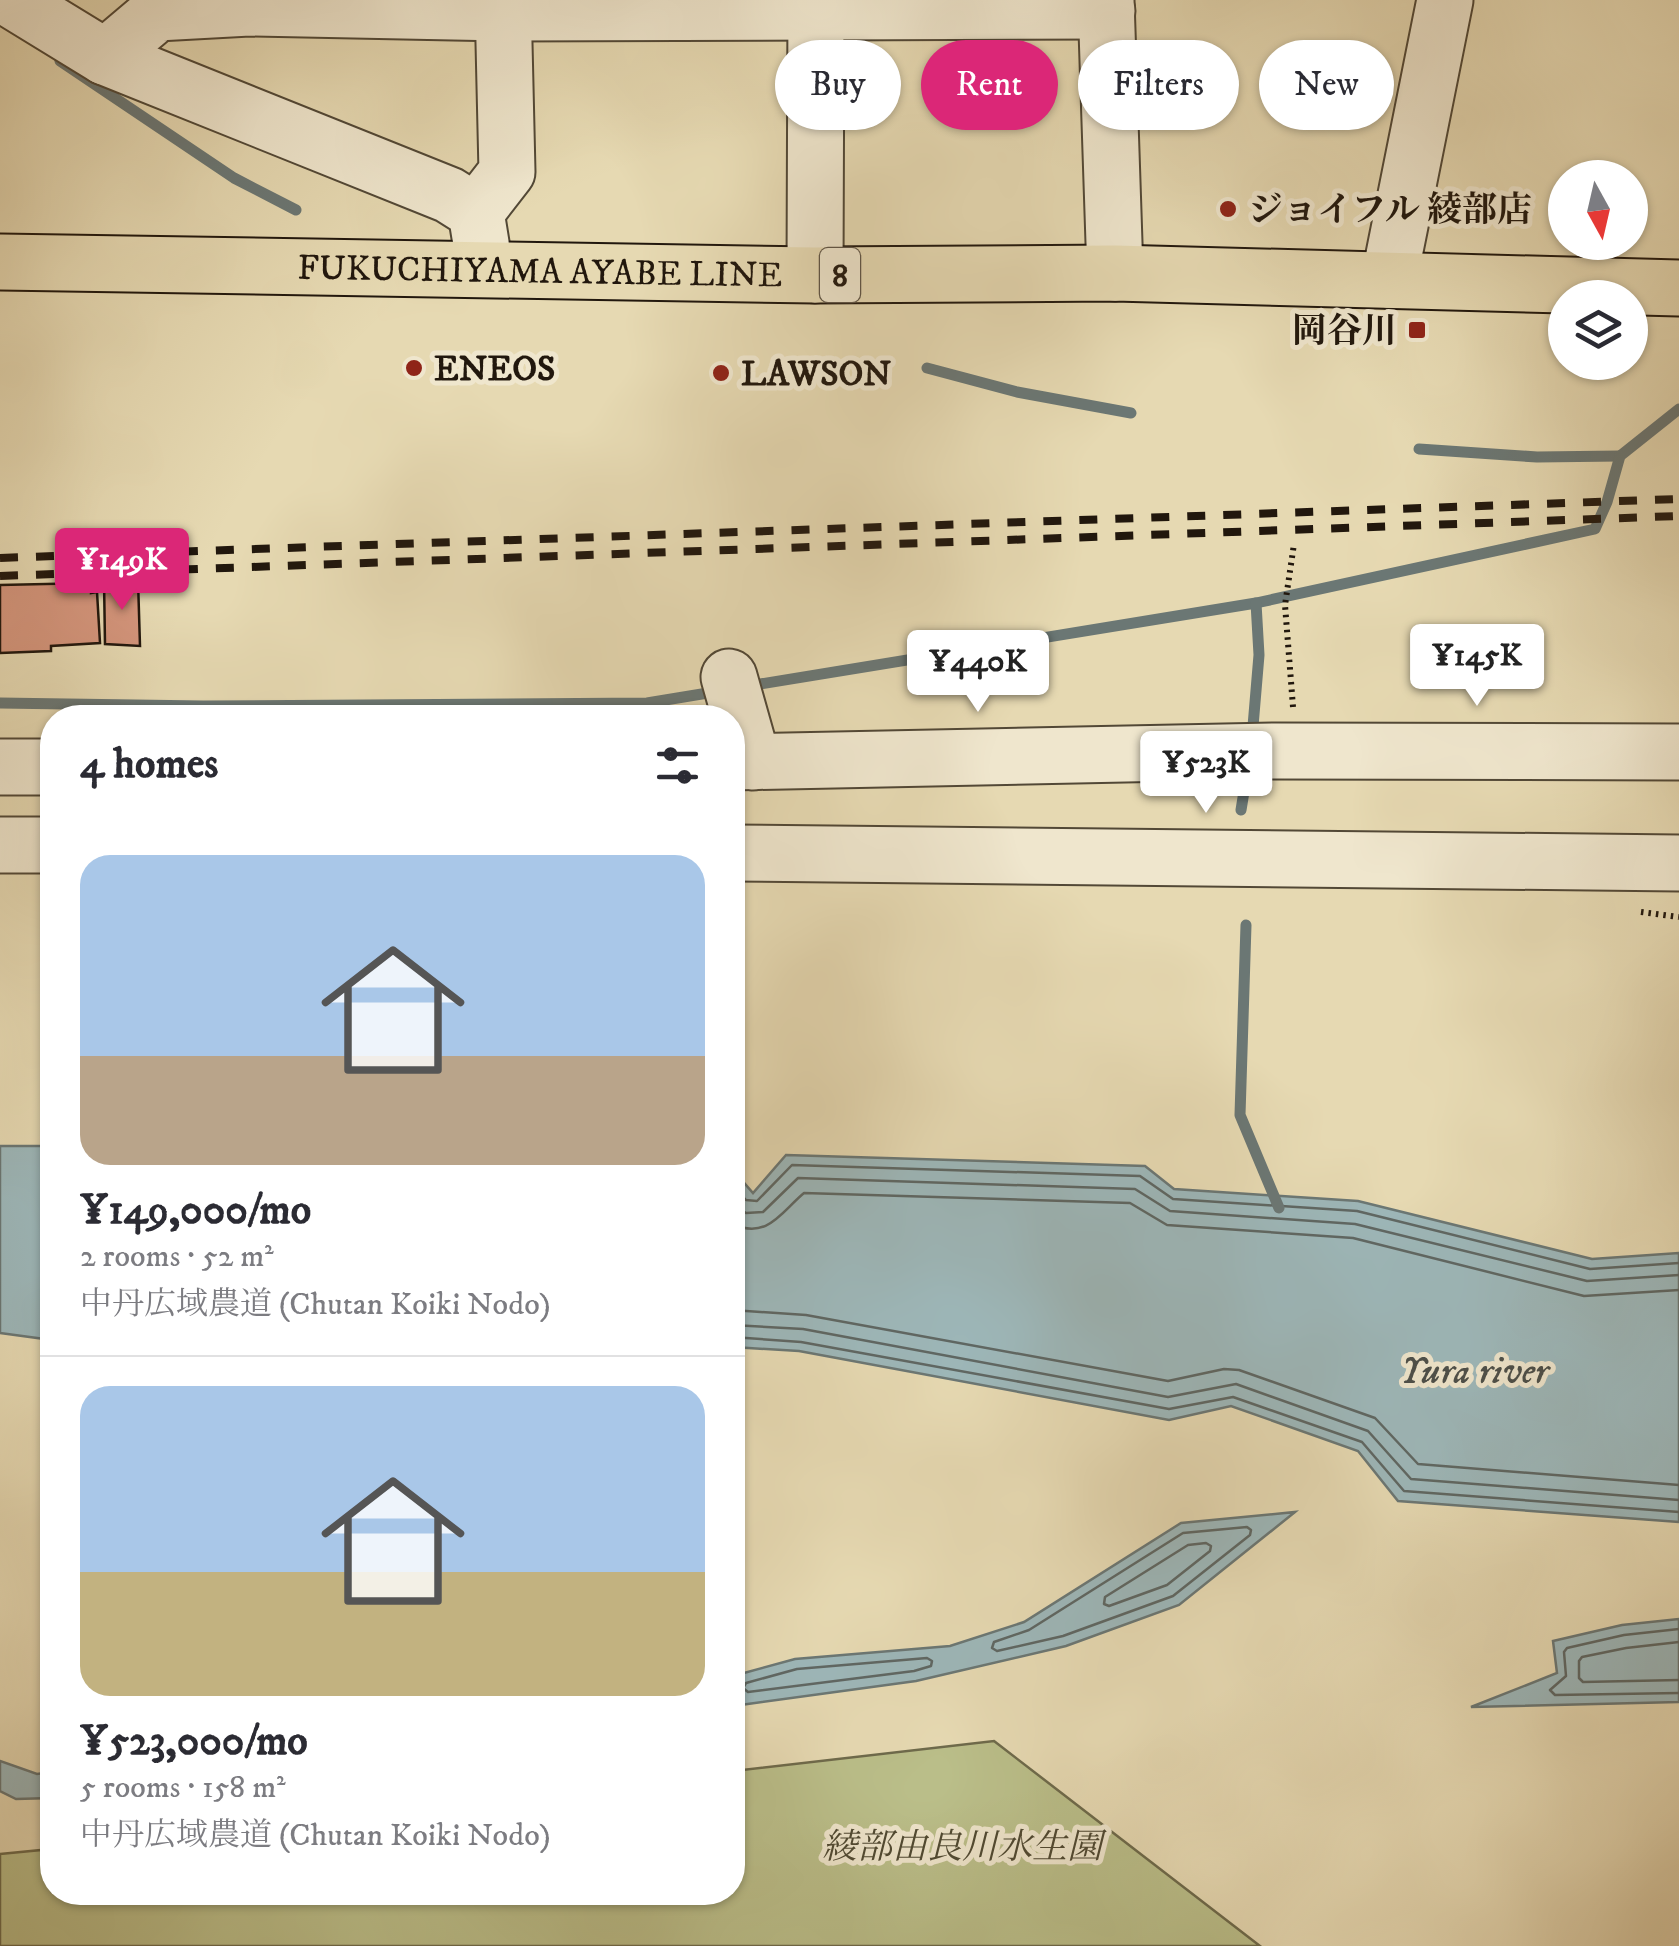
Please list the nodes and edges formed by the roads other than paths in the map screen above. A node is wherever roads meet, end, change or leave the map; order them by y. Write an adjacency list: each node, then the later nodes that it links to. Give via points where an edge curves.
1 (12, 0): 7 (street)
2 (1445, 0): 13 (street)
3 (198, 5): 4 (street); 7 (street, via 157,13)
4 (503, 6): 6 (street); 8 (street, via 507,172)
5 (1107, 6): 6 (street); 11 (street)
6 (816, 7): 12 (street)
7 (105, 57): 8 (street, via 450,195)
8 (476, 212): 10 (street)
9 (0, 262): 10 (main road, FUKUCHIYAMA AYABE LINE / 8)
10 (484, 268): 12 (main road, FUKUCHIYAMA AYABE LINE / 8)
11 (1114, 274): 12 (main road, FUKUCHIYAMA AYABE LINE / 8); 13 (main road, FUKUCHIYAMA AYABE LINE / 8)
12 (815, 275)
13 (1389, 280): 14 (main road, FUKUCHIYAMA AYABE LINE / 8)
14 (1679, 288)
15 (729, 676): 16 (street)
16 (734, 705)
17 (1679, 752): 18 (street, via 1266,751)
18 (745, 762)
19 (0, 766): 20 (street)
20 (40, 767)
21 (0, 845): 22 (street)
22 (40, 845)
23 (745, 853): 24 (street)
24 (1679, 863)

